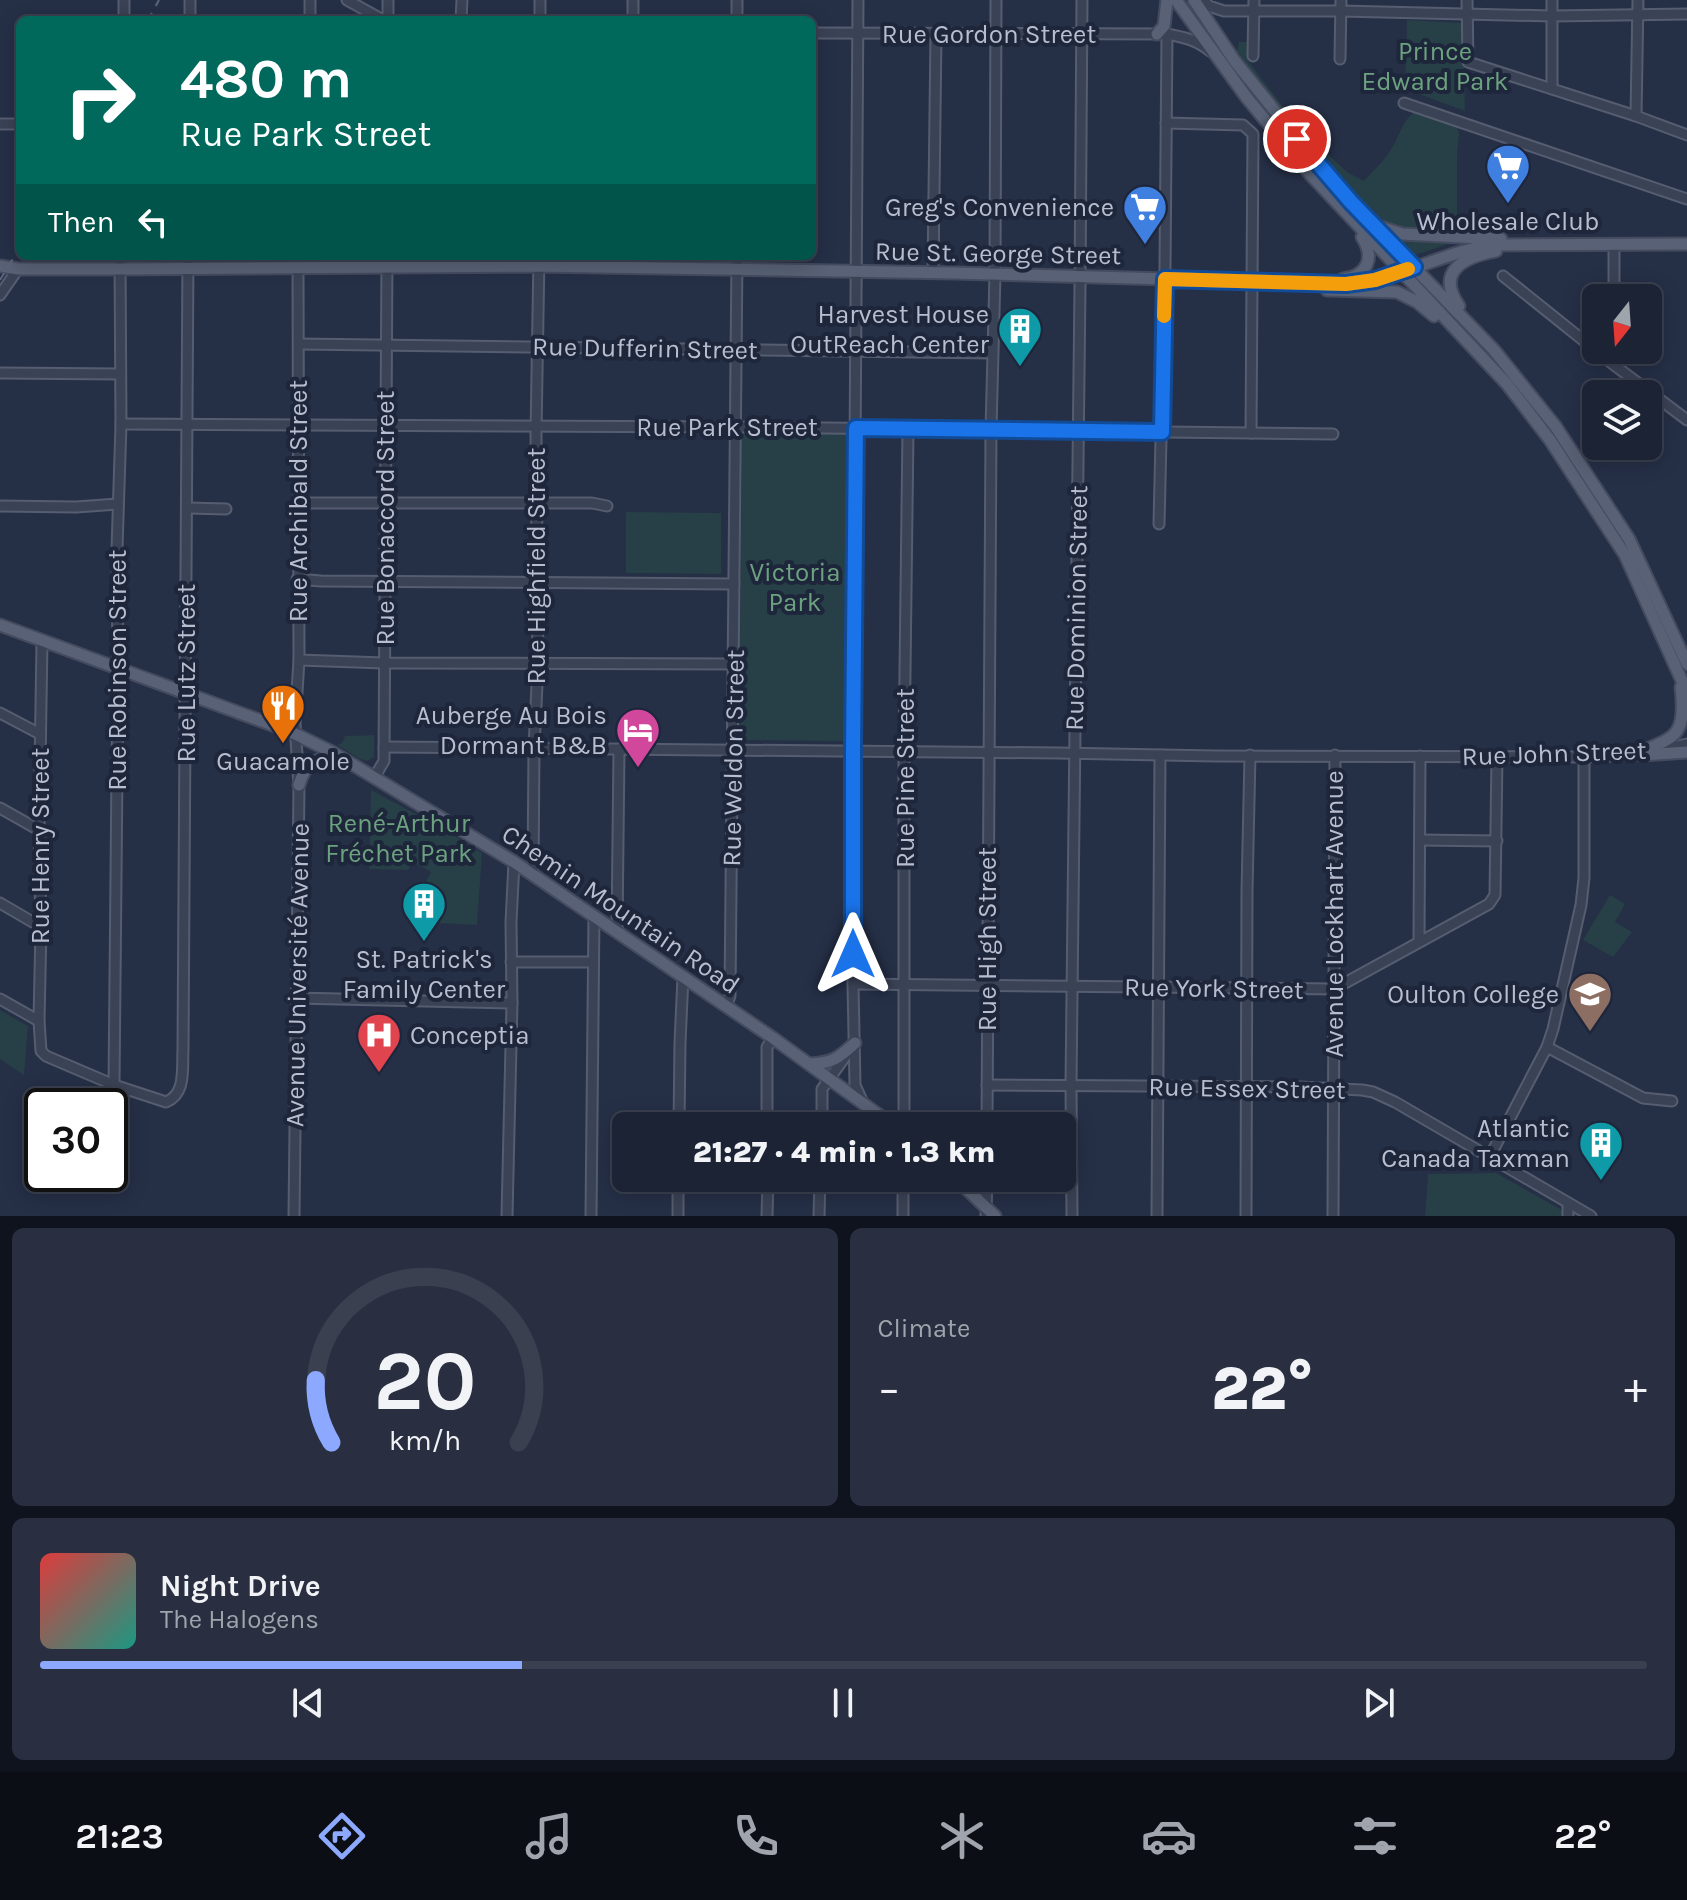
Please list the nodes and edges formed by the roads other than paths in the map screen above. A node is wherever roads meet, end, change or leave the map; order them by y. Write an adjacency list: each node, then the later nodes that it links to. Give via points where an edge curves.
1 (347, 0): 18 (street)
2 (858, 0): 25 (street)
3 (996, 0): 24 (street, Rue High Street)
4 (1082, 0): 26 (street, Rue Dominion Street)
5 (1167, 0): 27 (main road)
6 (1176, 0): 21 (main road)
7 (1194, 0): 20 (main road)
8 (1203, 0): 14 (street, via 1224,11)
9 (1254, 0): 14 (street)
10 (1467, 0): 15 (street)
11 (1552, 0): 19 (street)
12 (1638, 0): 17 (street)
13 (1341, 5): 14 (street); 15 (street); 30 (street)
14 (1254, 11): 29 (street)
15 (1467, 14): 19 (street); 31 (street, via 1468,62)
16 (1687, 14): 17 (street)
17 (1638, 15): 19 (street); 33 (street)
18 (378, 16)
19 (1552, 16): 31 (street)
20 (1208, 24): 21 (street, Rue Gordon Street); 38 (main road, via 1278,116)
21 (1194, 28): 27 (street, Rue Gordon Street); 28 (main road)
22 (816, 33): 25 (street, Rue Gordon Street)
23 (936, 33): 24 (street, Rue Gordon Street); 25 (street, Rue Gordon Street); 54 (street)
24 (995, 33): 26 (street, Rue Gordon Street); 55 (street, Rue High Street)
25 (858, 34): 52 (street)
26 (1081, 34): 27 (street, Rue Gordon Street); 56 (street, Rue Dominion Street)
27 (1162, 34): 28 (street, Rue Gordon Street, via 1193,40); 34 (street)
28 (1213, 53): 37 (main road)
29 (1253, 56)
30 (1340, 59)
31 (1552, 89): 33 (street)
32 (1404, 103): 36 (street)
33 (1636, 116): 35 (street)
34 (1166, 123): 58 (street); 59 (street, via 1243,125 1253,134)
35 (1687, 135)
36 (1687, 199)
37 (1342, 210): 53 (main road); 60 (main road, via 1367,247 1364,269 1351,278)
38 (1371, 223): 39 (main road, via 1398,234); 49 (main road)
39 (1565, 244): 40 (main road); 49 (main road, Rue St. George Street, via 1481,247); 63 (main road, via 1487,253 1459,266 1450,278 1450,292)
40 (1614, 244): 41 (main road); 61 (street)
41 (1687, 244)
42 (737, 260): 51 (street, Rue Weldon Street)
43 (538, 261): 46 (main road, Rue St. George Street); 51 (main road, Rue St. George Street); 66 (street, Rue Highfield Street)
44 (121, 262): 45 (main road, Rue St. George Street); 50 (main road, Rue St. George Street); 73 (street, Rue Robinson Street)
45 (188, 262): 47 (main road, Rue St. George Street); 76 (street, Rue Lutz Street)
46 (387, 262): 47 (main road, Rue St. George Street); 65 (street, Rue Bonaccord Street)
47 (305, 264): 64 (street, Rue Archibald Street)
48 (0, 266): 50 (main road, Rue St. George Street)
49 (1414, 267): 53 (main road, Rue St. George Street); 63 (main road)
50 (18, 269): 62 (street)
51 (737, 269): 52 (main road, Rue St. George Street); 67 (street, Rue Weldon Street)
52 (857, 272): 54 (main road, Rue St. George Street); 68 (street)
53 (1400, 272): 60 (main road, Rue St. George Street, via 1361,282); 72 (main road)
54 (933, 273): 55 (main road, Rue St. George Street)
55 (995, 274): 56 (main road, Rue St. George Street); 69 (street, Rue High Street)
56 (1080, 276): 58 (main road, Rue St. George Street); 84 (street, Rue Dominion Street)
57 (1503, 276): 70 (street)
58 (1165, 279): 59 (main road, Rue St. George Street); 85 (street)
59 (1251, 282): 60 (main road, Rue St. George Street); 86 (street)
60 (1295, 283): 72 (main road, via 1404,295)
61 (1614, 284)
62 (0, 295)
63 (1472, 327): 107 (main road, via 1556,427 1629,539)
64 (299, 344): 65 (street, Rue Dufferin Street); 77 (street, Rue Archibald Street)
65 (388, 344): 66 (street, Rue Dufferin Street); 78 (street, Rue Bonaccord Street)
66 (538, 346): 67 (street, Rue Dufferin Street); 79 (street, Rue Highfield Street)
67 (736, 349): 68 (street, Rue Dufferin Street); 80 (street, Rue Weldon Street)
68 (855, 351): 69 (street, Rue Dufferin Street); 81 (street)
69 (992, 353): 83 (street, Rue High Street)
70 (1614, 365): 74 (street)
71 (0, 373): 73 (street)
72 (1497, 373): 107 (main road, via 1544,431 1625,555)
73 (120, 374): 75 (street, Rue Robinson Street)
74 (1687, 420)
75 (121, 424): 76 (street, Rue Park Street); 91 (street, Rue Robinson Street)
76 (188, 424): 77 (street, Rue Park Street); 94 (street, Rue Lutz Street)
77 (299, 424): 78 (street, Rue Park Street); 88 (street, Rue Archibald Street)
78 (386, 425): 79 (street, Rue Park Street); 89 (street, Rue Bonaccord Street)
79 (536, 426): 80 (street, Rue Park Street); 90 (street, Rue Highfield Street)
80 (735, 427): 81 (street, Rue Park Street); 100 (street, Rue Weldon Street)
81 (856, 428): 82 (street, Rue Park Street); 119 (street)
82 (908, 430): 83 (street, Rue Park Street); 120 (street, Rue Pine Street)
83 (991, 430): 84 (street, Rue Park Street); 121 (street, Rue High Street)
84 (1077, 431): 85 (street, Rue Park Street); 123 (street, Rue Dominion Street)
85 (1162, 432): 86 (street, Rue Park Street); 96 (street)
86 (1251, 433): 87 (street, Rue Park Street)
87 (1333, 434)
88 (297, 503): 89 (street); 97 (street, Rue Archibald Street)
89 (385, 503): 90 (street); 98 (street, Rue Bonaccord Street)
90 (537, 503): 93 (street); 99 (street, Rue Highfield Street)
91 (118, 504): 92 (street); 108 (street, Rue Robinson Street)
92 (0, 506)
93 (607, 506)
94 (188, 508): 95 (street); 110 (street, Rue Lutz Street)
95 (226, 509)
96 (1159, 524)
97 (297, 579): 98 (street); 103 (street, Rue Archibald Street)
98 (384, 581): 99 (street); 104 (street, Rue Bonaccord Street)
99 (537, 582): 100 (street); 105 (street, Rue Highfield Street)
100 (734, 584): 106 (street, Rue Weldon Street)
101 (0, 625): 102 (main road, Chemin Mountain Road)
102 (42, 642): 108 (main road, Chemin Mountain Road); 112 (street, Rue Henry Street)
103 (299, 660): 104 (street); 113 (street, Rue Archibald Street)
104 (384, 663): 105 (street); 115 (street, Rue Bonaccord Street)
105 (538, 664): 106 (street); 116 (street, Rue Highfield Street)
106 (734, 664): 118 (street, Rue Weldon Street)
107 (1684, 664): 109 (main road); 127 (main road, via 1684,725 1674,737)
108 (118, 668): 110 (main road, Chemin Mountain Road); 165 (street, Rue Robinson Street)
109 (1687, 692)
110 (186, 693): 113 (main road, Chemin Mountain Road); 165 (street, Rue Lutz Street, via 180,1090 166,1102)
111 (0, 713): 112 (street)
112 (40, 734): 135 (street, Rue Henry Street)
113 (296, 734): 131 (main road, Chemin Mountain Road); 133 (street, Avenue Université Avenue)
114 (1687, 744): 127 (street, Rue John Street)
115 (384, 747): 116 (street); 132 (street, Rue Bonaccord Street, via 384,761)
116 (534, 748): 117 (street); 139 (street, Rue Highfield Street)
117 (619, 749): 118 (street); 143 (street)
118 (733, 749): 119 (street); 158 (street, Rue Weldon Street)
119 (853, 751): 120 (street); 148 (street)
120 (904, 752): 121 (street); 149 (street, Rue Pine Street)
121 (988, 752): 123 (street, Rue John Street); 150 (street, Rue High Street)
122 (1687, 752): 127 (main road)
123 (1074, 754): 124 (street, Rue John Street); 151 (street, Rue Dominion Street)
124 (1160, 755): 125 (street, Rue John Street); 152 (street)
125 (1250, 755): 126 (street, Rue John Street); 153 (street)
126 (1335, 755): 128 (street, Rue John Street); 154 (street, Avenue Lockhart Avenue)
127 (1633, 755): 130 (street, Rue John Street)
128 (1420, 756): 129 (street, Rue John Street); 136 (street)
129 (1497, 757): 130 (street, Rue John Street); 137 (street)
130 (1584, 757): 162 (street, via 1581,905)
131 (343, 759): 132 (main road, Chemin Mountain Road); 133 (main road, via 311,762)
132 (374, 778): 138 (main road, Chemin Mountain Road)
133 (299, 785): 155 (street, Avenue Université Avenue)
134 (0, 808): 135 (street)
135 (39, 830): 142 (street, Rue Henry Street)
136 (1420, 840): 137 (street); 144 (street)
137 (1497, 841): 144 (street, Rue York Street, via 1493,900)
138 (514, 862): 139 (main road, Chemin Mountain Road); 145 (street)
139 (533, 875): 141 (main road, Chemin Mountain Road)
140 (0, 903): 142 (street)
141 (594, 916): 143 (main road, Chemin Mountain Road); 146 (street)
142 (41, 927): 159 (street, Rue Henry Street)
143 (617, 931): 147 (main road, Chemin Mountain Road)
144 (1419, 941): 154 (street, Rue York Street)
145 (511, 962): 146 (street); 157 (street)
146 (593, 962): 190 (street)
147 (683, 977): 158 (main road, Chemin Mountain Road); 173 (street)
148 (853, 984): 149 (street, Rue York Street); 161 (street)
149 (905, 985): 150 (street, Rue York Street); 177 (street, Rue Pine Street)
150 (987, 985): 151 (street, Rue York Street); 166 (street, Rue High Street)
151 (1073, 986): 152 (street, Rue York Street); 167 (street, Rue Dominion Street)
152 (1160, 987): 153 (street, Rue York Street); 168 (street)
153 (1247, 988): 154 (street, Rue York Street); 169 (street)
154 (1334, 989): 170 (street, Avenue Lockhart Avenue)
155 (296, 998): 157 (street); 188 (street, Avenue Université Avenue)
156 (0, 999): 159 (street)
157 (512, 1003): 189 (street)
158 (726, 1006): 160 (main road, Chemin Mountain Road)
159 (39, 1021): 165 (street, Rue Henry Street, via 46,1056)
160 (773, 1038): 163 (main road, Chemin Mountain Road); 174 (street, via 767,1047)
161 (855, 1043): 163 (main road, via 826,1064); 164 (street); 172 (street, via 855,1085)
162 (1547, 1047): 171 (street, via 1643,1098); 179 (street)
163 (809, 1064): 164 (main road, Chemin Mountain Road)
164 (831, 1080): 172 (main road, Chemin Mountain Road); 175 (street, via 822,1089)
165 (114, 1085)
166 (987, 1085): 167 (street, Rue Essex Street); 178 (street, Rue High Street)
167 (1071, 1085): 168 (street, Rue Essex Street); 195 (street, Rue Dominion Street)
168 (1159, 1087): 169 (street, Rue Essex Street); 196 (street)
169 (1246, 1087): 170 (street, Rue Essex Street); 197 (street)
170 (1333, 1089): 179 (street, Rue Essex Street, via 1373,1092); 198 (street, Avenue Lockhart Avenue)
171 (1672, 1101)
172 (864, 1103): 176 (main road, Chemin Mountain Road)
173 (679, 1112)
174 (767, 1112)
175 (822, 1112)
176 (876, 1112)
177 (904, 1112)
178 (987, 1112)
179 (1489, 1158): 186 (street, Rue Essex Street)
180 (678, 1192): 191 (street)
181 (768, 1192): 192 (street)
182 (820, 1192): 193 (street)
183 (903, 1192): 194 (street)
184 (969, 1192): 187 (main road)
185 (988, 1192): 187 (street)
186 (1568, 1203): 199 (street); 200 (street, Rue Essex Street)
187 (989, 1213)
188 (294, 1216)
189 (507, 1216)
190 (591, 1216)
191 (678, 1216)
192 (767, 1216)
193 (819, 1216)
194 (903, 1216)
195 (1072, 1216)
196 (1157, 1216)
197 (1246, 1216)
198 (1333, 1216)
199 (1568, 1216)
200 (1591, 1216)

